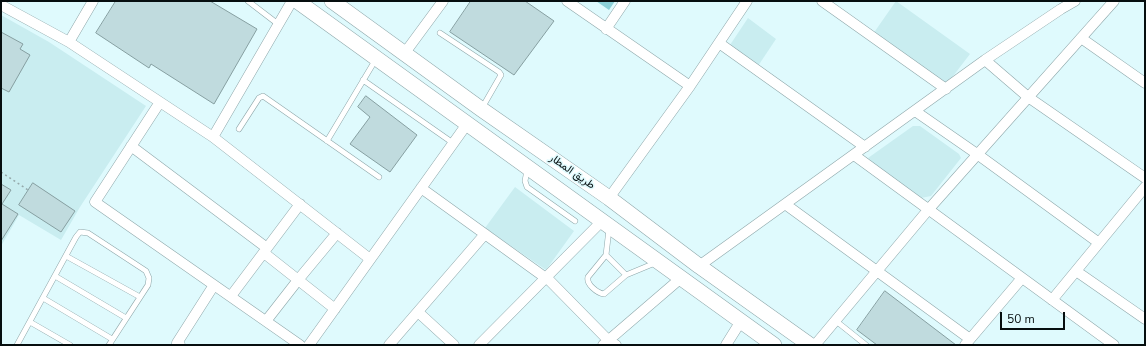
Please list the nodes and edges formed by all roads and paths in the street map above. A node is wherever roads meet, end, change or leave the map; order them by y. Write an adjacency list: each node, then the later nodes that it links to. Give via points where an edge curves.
1 (93, 1): 18 (street)
2 (248, 1): 14 (lane)
3 (292, 1): 14 (street)
4 (297, 1): 21 (main road, طريق المطار)
5 (332, 1): 20 (main road, طريق المطار)
6 (443, 1): 20 (street)
7 (566, 1): 15 (street)
8 (625, 1): 15 (street)
9 (747, 1): 19 (street)
10 (822, 1): 26 (street)
11 (1075, 1): 22 (street)
12 (1114, 1): 17 (street)
13 (1, 5): 18 (street)
14 (278, 24): 33 (street)
15 (606, 29): 25 (street)
16 (440, 33): 29 (lane, via 501,75)
17 (1081, 38): 24 (street); 27 (street)
18 (69, 42): 28 (street)
19 (719, 43): 25 (street); 37 (street)
20 (404, 54): 29 (main road, طريق المطار)
21 (376, 58): 23 (lane); 31 (main road, طريق المطار)
22 (985, 60): 26 (street); 27 (street)
23 (363, 80): 34 (lane); 35 (lane)
24 (1145, 83)
25 (690, 86): 47 (street)
26 (946, 89): 30 (street)
27 (1028, 97): 38 (street); 43 (street)
28 (160, 102): 33 (street); 36 (street)
29 (481, 109): 47 (main road, طريق المطار)
30 (915, 111): 37 (street); 38 (street)
31 (467, 124): 35 (street); 40 (main road, طريق المطار)
32 (239, 130): 34 (lane, via 259,98 263,96)
33 (213, 137): 48 (street)
34 (328, 141): 42 (lane)
35 (453, 143): 44 (street)
36 (131, 146): 56 (street); 70 (street, via 95,202)
37 (865, 147): 39 (street)
38 (977, 154): 50 (street); 55 (street)
39 (854, 155): 49 (street); 50 (street)
40 (527, 167): 51 (lane, via 527,187); 52 (main road, طريق المطار)
41 (1, 172): 46 (path)
42 (379, 177)
43 (1145, 178)
44 (421, 188): 54 (street); 59 (street)
45 (1145, 188): 55 (street)
46 (28, 190)
47 (609, 198): 61 (main road, طريق المطار)
48 (300, 204): 53 (street); 56 (street)
49 (785, 204): 61 (street); 62 (street)
50 (928, 210): 62 (street); 68 (street)
51 (575, 221)
52 (606, 224): 58 (lane); 60 (main road, طريق المطار); 66 (street)
53 (337, 233): 59 (street); 69 (street)
54 (485, 234): 66 (street); 76 (street)
55 (1100, 242): 63 (street)
56 (265, 250): 69 (street); 71 (street)
57 (66, 256): 65 (lane); 73 (lane); 73 (lane, via 80,232 88,233 146,271 148,285)
58 (606, 256): 64 (lane); 64 (lane, via 588,277 588,283 600,294 604,294)
59 (370, 259): 75 (street)
60 (659, 262): 64 (lane); 67 (main road, طريق المطار)
61 (699, 266): 97 (main road, طريق المطار)
62 (878, 271): 80 (street); 84 (street)
63 (1076, 271): 74 (street); 78 (street)
64 (626, 275)
65 (55, 276): 72 (lane); 77 (lane)
66 (546, 278): 85 (street); 94 (street)
67 (681, 278): 82 (main road, طريق المطار); 85 (street)
68 (1022, 278): 74 (street); 84 (street)
69 (298, 280): 75 (street); 79 (street)
70 (214, 285): 71 (street); 89 (street, via 177,343)
71 (231, 296): 79 (street)
72 (43, 298): 81 (lane); 83 (lane)
73 (140, 298): 77 (lane)
74 (1052, 300): 100 (street)
75 (335, 309): 91 (street)
76 (418, 312): 92 (street); 93 (street)
77 (126, 318): 83 (lane)
78 (1145, 319)
79 (266, 321): 90 (street)
80 (836, 321): 98 (street); 99 (lane)
81 (30, 322): 86 (lane); 87 (lane)
82 (742, 322): 95 (street); 96 (main road, طريق المطار)
83 (112, 339): 88 (lane)
84 (967, 342)
85 (610, 344)
86 (17, 345)
87 (70, 345)
88 (108, 345)
89 (180, 345)
90 (300, 345)
91 (309, 345)
92 (390, 345)
93 (454, 345)
94 (479, 345)
95 (726, 345)
96 (774, 345)
97 (810, 345)
98 (815, 345)
99 (866, 345)
100 (1114, 345)

